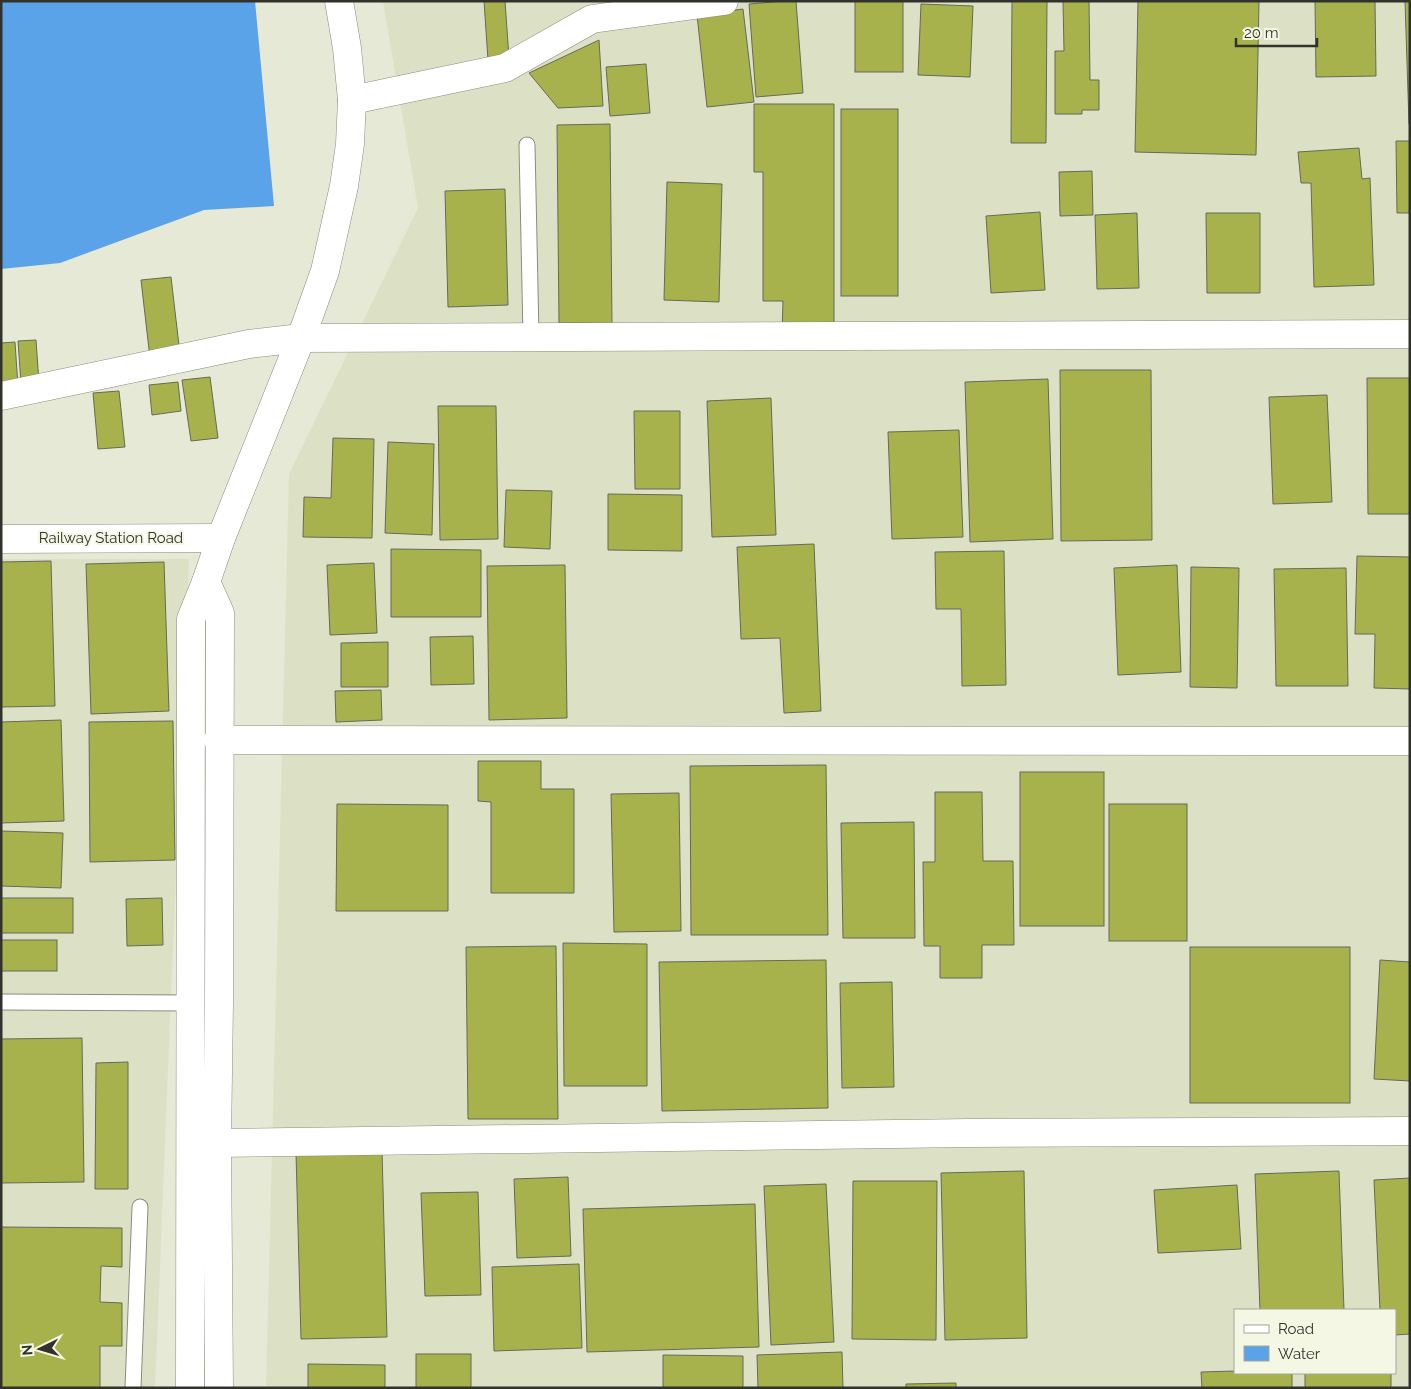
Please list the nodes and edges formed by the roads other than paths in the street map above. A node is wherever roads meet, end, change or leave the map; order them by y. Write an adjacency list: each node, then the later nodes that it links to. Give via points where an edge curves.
1 (339, 1): 4 (street)
2 (724, 1): 3 (street)
3 (593, 10): 4 (street, via 505,68)
4 (352, 100): 8 (street, via 344,186 325,271)
5 (527, 145): 7 (lane)
6 (1410, 334): 7 (street)
7 (531, 336): 8 (street)
8 (301, 338): 9 (street, via 249,344); 10 (street)
9 (1, 396)
10 (221, 538): 11 (street, Railway Station Road); 12 (street)
11 (1, 539)
12 (206, 582): 13 (street, via 220,613); 16 (street, via 191,619)
13 (218, 740): 14 (street); 18 (street)
14 (1410, 741)
15 (1, 1002): 16 (lane)
16 (190, 1003): 21 (street)
17 (1410, 1131): 18 (street)
18 (217, 1143): 22 (street)
19 (140, 1207): 20 (lane)
20 (133, 1388)
21 (190, 1388)
22 (219, 1388)

